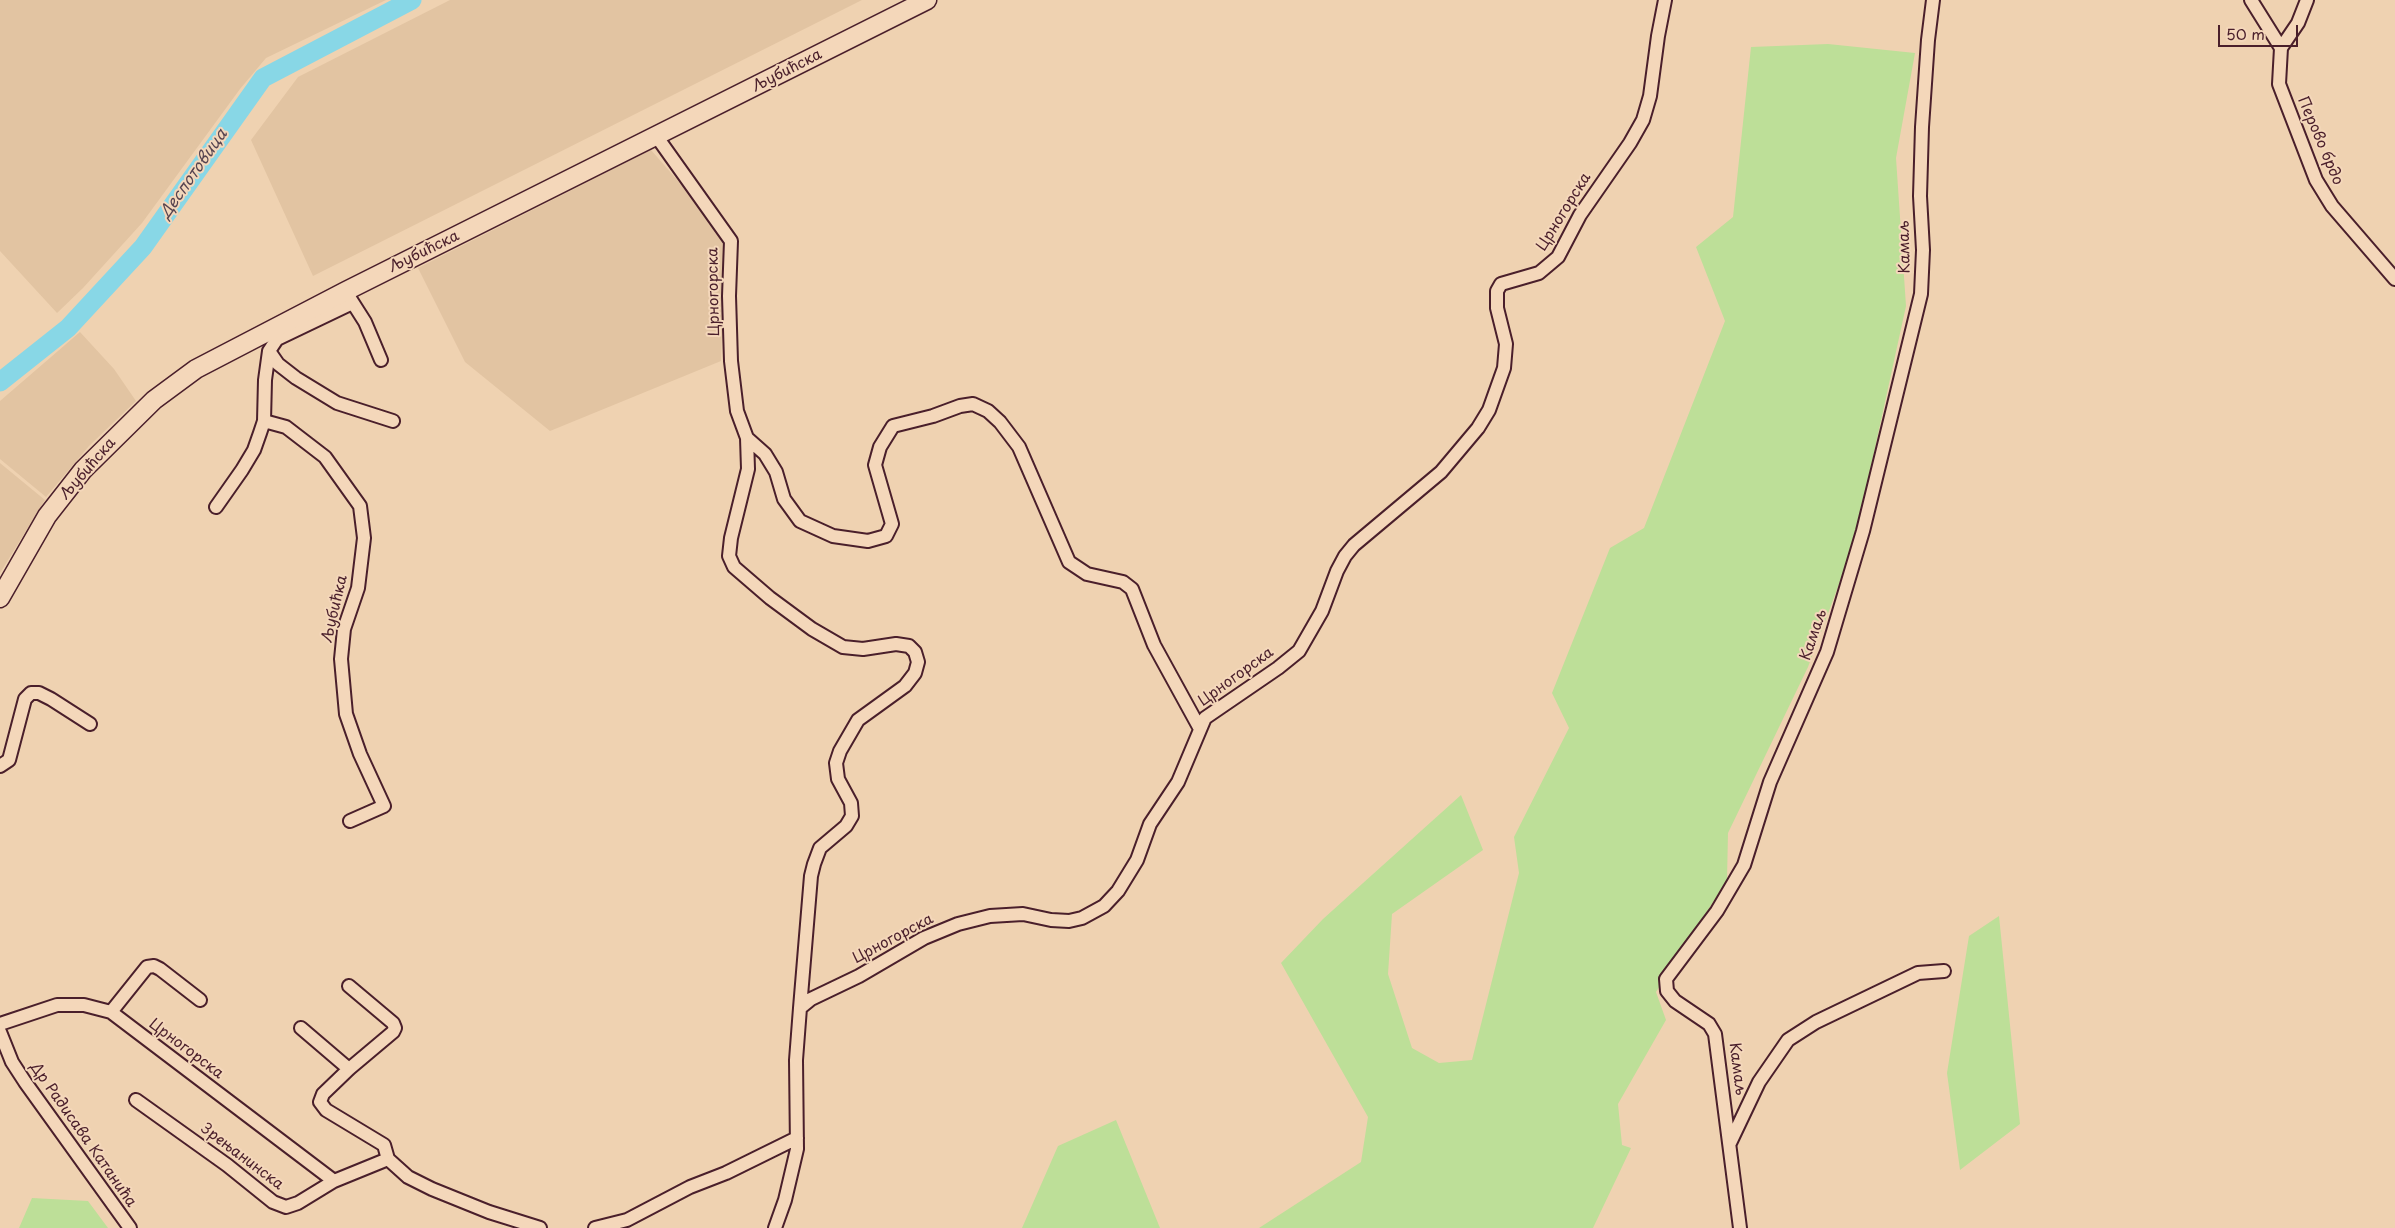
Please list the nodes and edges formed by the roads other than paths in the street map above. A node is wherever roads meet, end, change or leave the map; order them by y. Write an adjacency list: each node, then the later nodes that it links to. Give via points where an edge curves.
1 (927, 0): 7 (street, Љубићска)
2 (1665, 0): 18 (street, Црногорска, via 1650,96 1643,120 1630,143 1580,215 1558,257 1539,274 1501,284 1497,308 1506,344 1504,368 1489,410 1478,428 1441,472 1345,556 1322,611 1299,651 1205,718)
3 (1933, 0): 32 (street, Камаљ, via 1922,127 1921,294 1863,531 1826,652 1770,782 1744,865 1717,911 1666,979 1667,990 1675,1001 1709,1024 1715,1034)
4 (2251, 0): 6 (street)
5 (2308, 0): 6 (street, via 2298,23)
6 (2281, 48): 8 (street, Перово брдо, via 2279,84 2316,180 2332,206)
7 (657, 136): 9 (street, Љубићска); 14 (street, Црногорска, via 731,242 731,361 737,411)
8 (2395, 279)
9 (349, 295): 10 (street, via 348,305 277,339); 11 (street); 16 (street, Љубићска, via 196,369 154,400 77,478 48,516)
10 (269, 351): 12 (street); 13 (street, via 278,364 296,378 337,403)
11 (381, 360)
12 (264, 421): 15 (street, via 254,450); 20 (street, Љубићка, via 286,427 325,458 360,506 364,538 358,588 344,629 341,659 346,714 384,806)
13 (393, 421)
14 (747, 438): 18 (street, via 769,460 784,500 800,521 834,536 868,542 886,536 892,524 875,465 880,447 893,426 960,406 973,404 988,411 1019,447 1069,562 1087,574 1123,582 1132,589 1154,645); 24 (street, via 748,469 729,556 734,567 812,629 843,647 862,650 896,644 908,646 918,662 905,686 858,720 840,751 836,763 838,778 851,803 852,816 846,826 820,848 814,864)
15 (216, 507)
16 (0, 598)
17 (90, 724): 19 (street, via 51,699 31,693 26,699 8,760)
18 (1199, 727): 24 (street, Црногорска, via 1178,782 1150,824 1133,866 1118,891 1104,906 1069,921 1024,914 990,916 958,924 924,938)
19 (0, 766)
20 (350, 821)
21 (1944, 971): 32 (street, via 1918,973 1816,1022 1788,1040 1759,1082)
22 (349, 986): 29 (street, via 395,1028)
23 (200, 1000): 25 (street, via 154,966 147,967)
24 (800, 1008): 31 (street, via 796,1060)
25 (110, 1012): 26 (street, Црногорска, via 84,1005 57,1004); 34 (street, Црногорска)
26 (0, 1024)
27 (301, 1028): 29 (street)
28 (0, 1032): 35 (street, Др Радисава Катанића, via 12,1062 25,1082)
29 (349, 1069): 33 (street, via 323,1094 320,1102 326,1110 384,1145)
30 (136, 1100): 34 (street, Зрењанинска, via 273,1202 286,1207)
31 (797, 1138): 37 (street, via 627,1220); 38 (street, via 793,1171)
32 (1730, 1143): 39 (street, Камаљ)
33 (388, 1159): 34 (street, Зрењанинска); 36 (street, via 408,1177 432,1189)
34 (334, 1181)
35 (130, 1228)
36 (540, 1228)
37 (595, 1228)
38 (774, 1228)
39 (1740, 1228)

